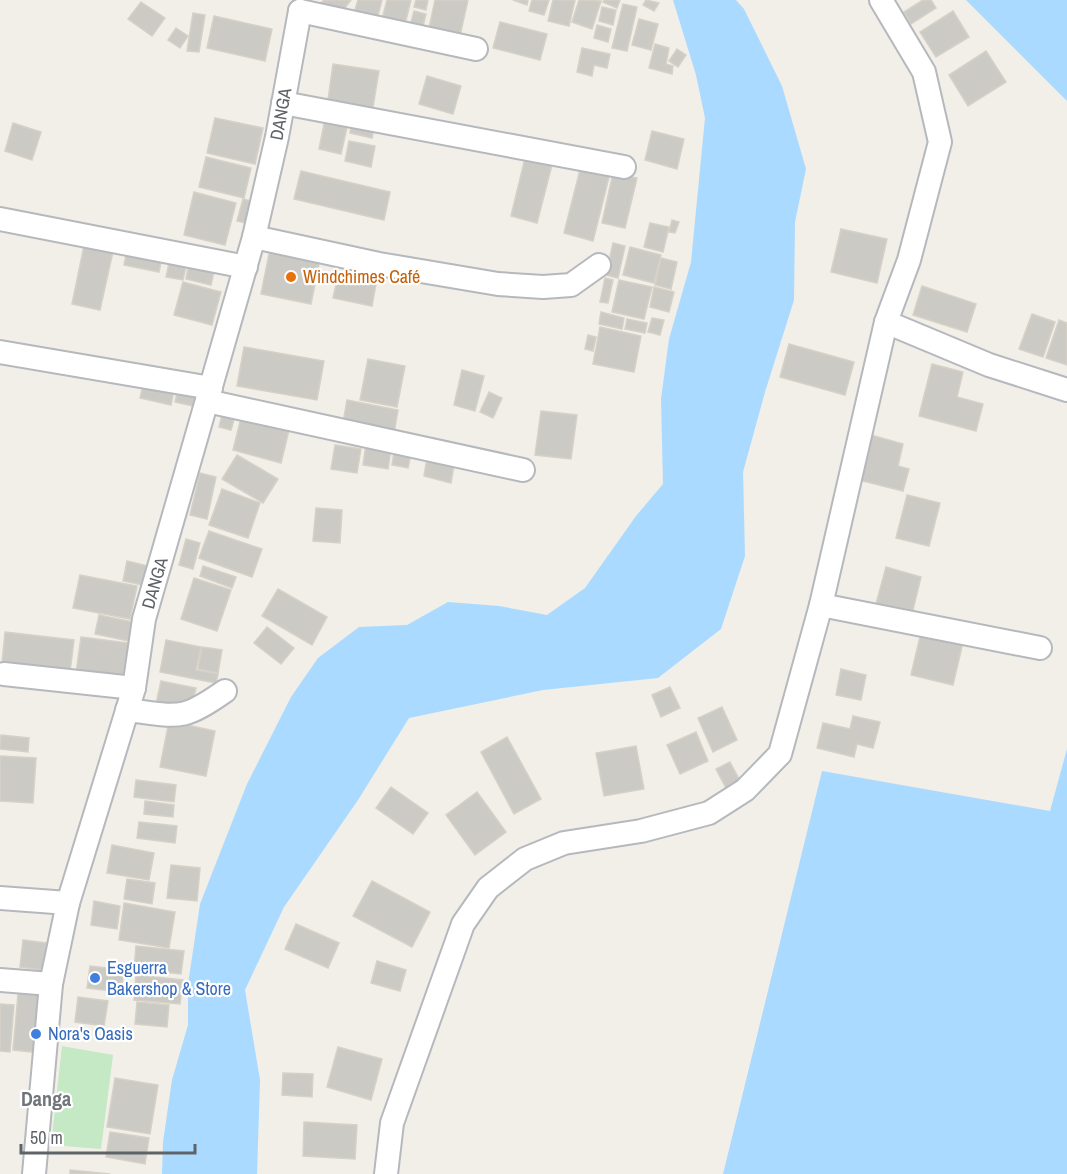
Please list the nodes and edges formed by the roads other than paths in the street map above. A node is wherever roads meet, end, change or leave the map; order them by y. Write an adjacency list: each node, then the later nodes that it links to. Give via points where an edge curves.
1 (881, 0): 10 (street, via 924,72 940,142 909,260)
2 (295, 6): 3 (street); 4 (street, DANGA)
3 (476, 49)
4 (283, 103): 5 (street); 7 (street, DANGA)
5 (624, 167)
6 (0, 219): 9 (street)
7 (254, 237): 8 (street, via 498,284 571,285); 9 (street, DANGA)
8 (599, 265)
9 (246, 267): 13 (street, DANGA)
10 (886, 322): 12 (street, via 989,365); 15 (street)
11 (0, 352): 13 (street)
12 (1067, 390)
13 (209, 394): 14 (street); 18 (street, DANGA, via 144,619)
14 (523, 470)
15 (821, 605): 16 (street); 26 (street, via 780,754 745,790 709,813 641,831 564,843 525,859 488,888 463,924 392,1123)
16 (1040, 648)
17 (4, 674): 18 (street)
18 (134, 688): 20 (street, DANGA)
19 (225, 691): 20 (street, via 181,717)
20 (127, 710): 22 (street, DANGA)
21 (0, 898): 22 (street)
22 (68, 903): 24 (street, DANGA)
23 (0, 980): 24 (street)
24 (51, 984): 25 (street, DANGA)
25 (34, 1174)
26 (386, 1174)

